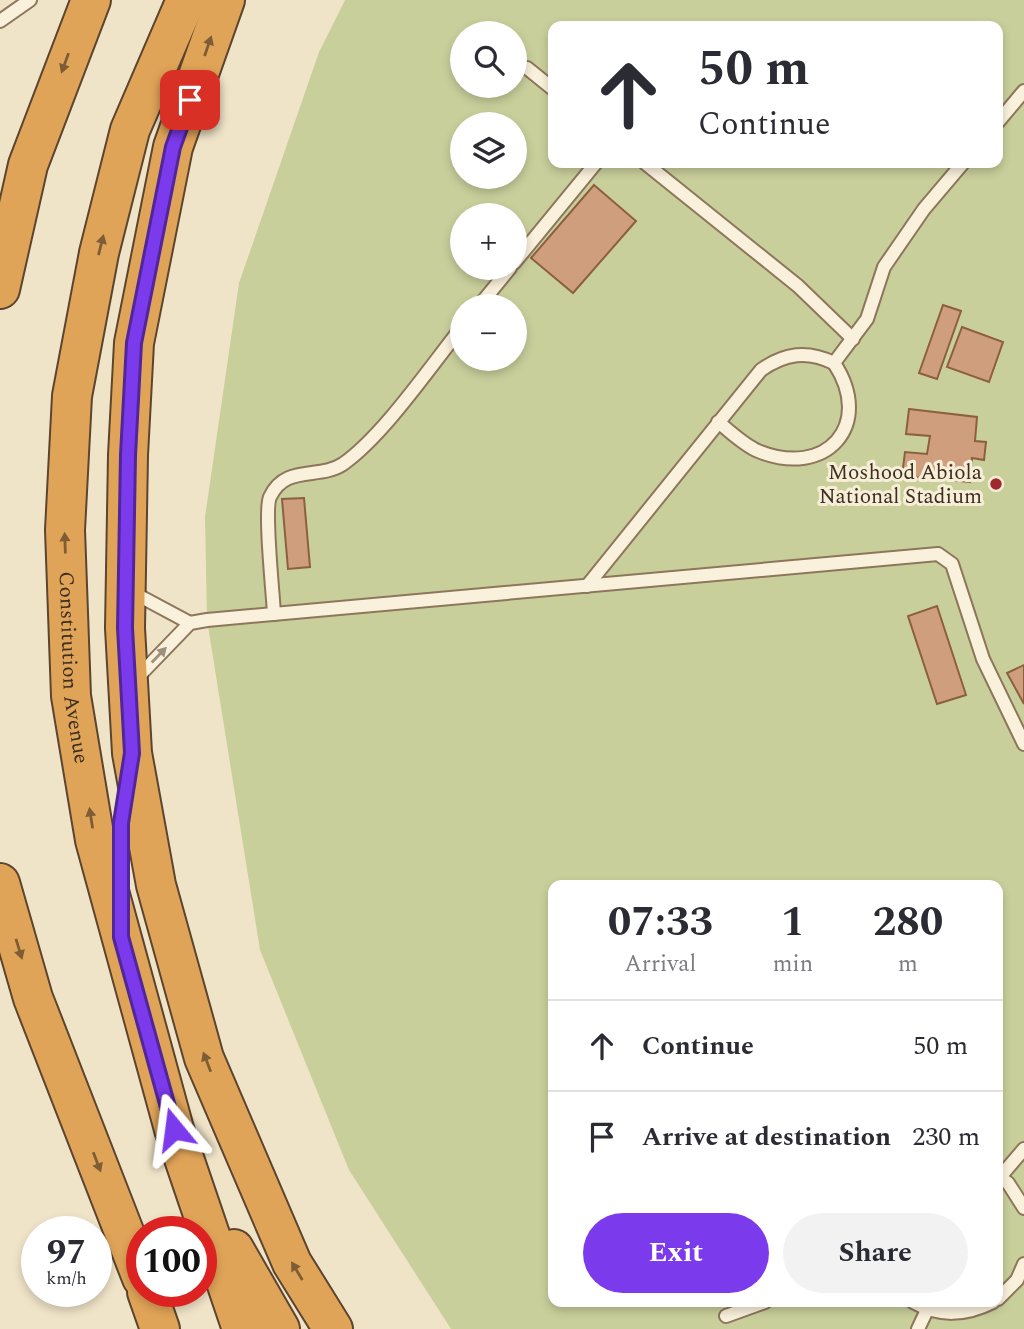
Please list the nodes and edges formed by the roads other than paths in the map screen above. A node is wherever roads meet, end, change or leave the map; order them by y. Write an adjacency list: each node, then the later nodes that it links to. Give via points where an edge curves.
1 (30, 0): 5 (lane)
2 (91, 0): 16 (highway, one-way to 16, via 28,165)
3 (186, 0): 21 (highway, Constitution Avenue, one-way to 3, via 99,253 130,130)
4 (225, 0): 10 (highway, one-way to 4)
5 (0, 21)
6 (527, 68): 7 (lane)
7 (548, 85)
8 (1024, 91): 9 (lane)
9 (1003, 116)
10 (173, 147): 21 (highway); 24 (highway, via 134,343)
11 (592, 168): 14 (lane)
12 (651, 168): 18 (lane, via 798,286)
13 (959, 168): 18 (lane, via 884,267 867,319)
14 (527, 247)
15 (500, 280): 17 (lane)
16 (0, 289)
17 (489, 294)
18 (853, 340): 20 (lane)
19 (450, 342): 25 (lane, via 360,452 337,468 280,481 268,499)
20 (834, 363): 22 (lane, via 798,354 778,358 761,370); 22 (lane, via 844,379 848,422 842,439 827,451 806,458 758,451)
21 (72, 396): 31 (highway, Constitution Avenue, one-way to 21, via 95,839 71,696 65,530)
22 (718, 422): 23 (lane)
23 (587, 586): 25 (lane); 28 (lane, via 938,554 952,564 984,659)
24 (126, 588): 26 (lane); 27 (highway)
25 (274, 614): 26 (lane)
26 (190, 623): 27 (lane, one-way to 26)
27 (128, 688): 29 (highway)
28 (1024, 744)
29 (132, 753): 31 (highway, via 121,823); 48 (highway, one-way to 29, via 292,1263 204,1058 156,885)
30 (0, 883): 37 (highway, one-way to 37, via 33,998)
31 (121, 937): 32 (highway, Constitution Avenue)
32 (174, 1129): 46 (highway, Constitution Avenue); 47 (highway, via 249,1279)
33 (1024, 1149): 34 (lane)
34 (1003, 1172)
35 (1003, 1179): 36 (lane)
36 (1024, 1208)
37 (126, 1242)
38 (1024, 1264): 39 (lane)
39 (1020, 1283): 40 (lane)
40 (1003, 1295)
41 (751, 1307): 45 (lane)
42 (922, 1307): 44 (lane)
43 (983, 1307): 44 (lane, via 952,1314)
44 (927, 1310): 49 (lane)
45 (726, 1316)
46 (242, 1329)
47 (280, 1329)
48 (333, 1329)
49 (918, 1329)

